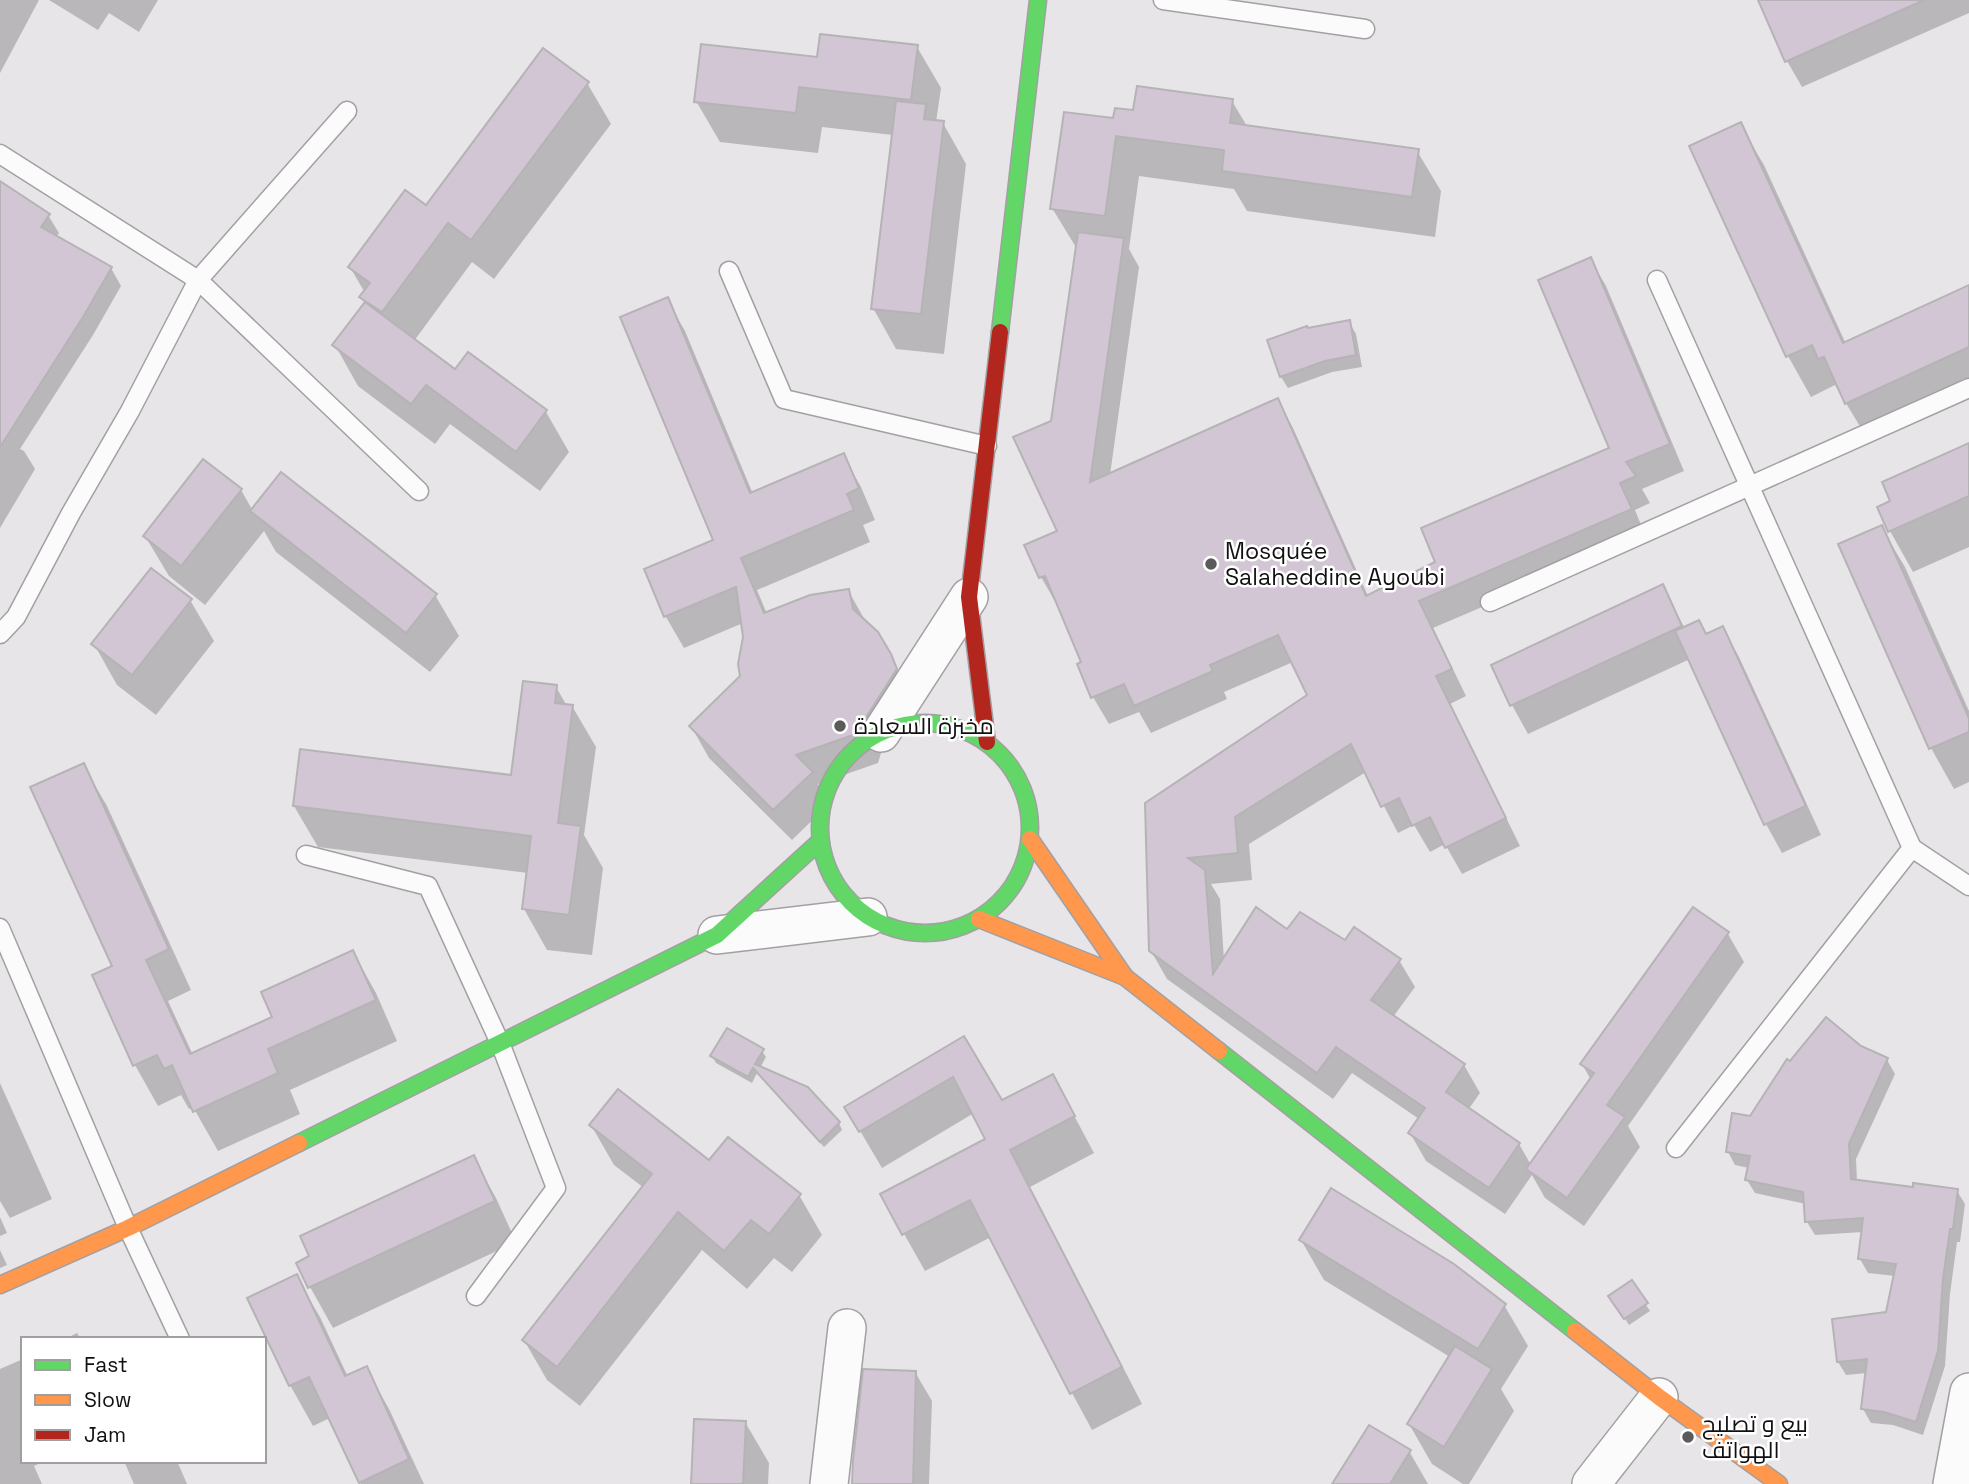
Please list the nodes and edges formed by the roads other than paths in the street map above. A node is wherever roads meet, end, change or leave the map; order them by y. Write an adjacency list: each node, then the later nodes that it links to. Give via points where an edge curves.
1 (1038, 0): 10 (street)
2 (1163, 0): 3 (lane)
3 (1365, 29)
4 (347, 111): 7 (lane)
5 (0, 153): 7 (lane)
6 (729, 271): 10 (lane, via 784,400)
7 (198, 279): 12 (lane); 15 (lane, via 16,617)
8 (1657, 280): 11 (lane)
9 (1969, 388): 11 (lane)
10 (987, 446): 13 (street)
11 (1750, 487): 14 (lane); 20 (lane)
12 (419, 491)
13 (969, 597): 16 (street); 17 (street)
14 (1490, 602)
15 (0, 634)
16 (881, 733): 17 (street, via 908,724 935,723 962,729); 19 (street, via 859,747 827,789)
17 (987, 742): 18 (street, via 1007,761 1021,785)
18 (1030, 839): 24 (street, via 1022,871 1004,898); 27 (street)
19 (820, 841): 23 (street, via 828,870 844,897); 26 (street)
20 (1912, 848): 22 (lane); 29 (lane)
21 (306, 855): 28 (lane, via 428,886)
22 (1969, 886)
23 (868, 917): 24 (street, via 894,929 923,933 952,930); 26 (street)
24 (979, 919): 27 (street)
25 (0, 928): 30 (lane)
26 (717, 935): 28 (street)
27 (1125, 978): 36 (street)
28 (500, 1043): 30 (street); 32 (lane, via 556,1188)
29 (1676, 1148)
30 (128, 1228): 31 (street); 34 (lane)
31 (0, 1285)
32 (476, 1296)
33 (847, 1328): 37 (street)
34 (179, 1337)
35 (1969, 1392): 40 (street)
36 (1659, 1397): 38 (street); 39 (street)
37 (829, 1484)
38 (1591, 1484)
39 (1779, 1484)
40 (1952, 1484)

